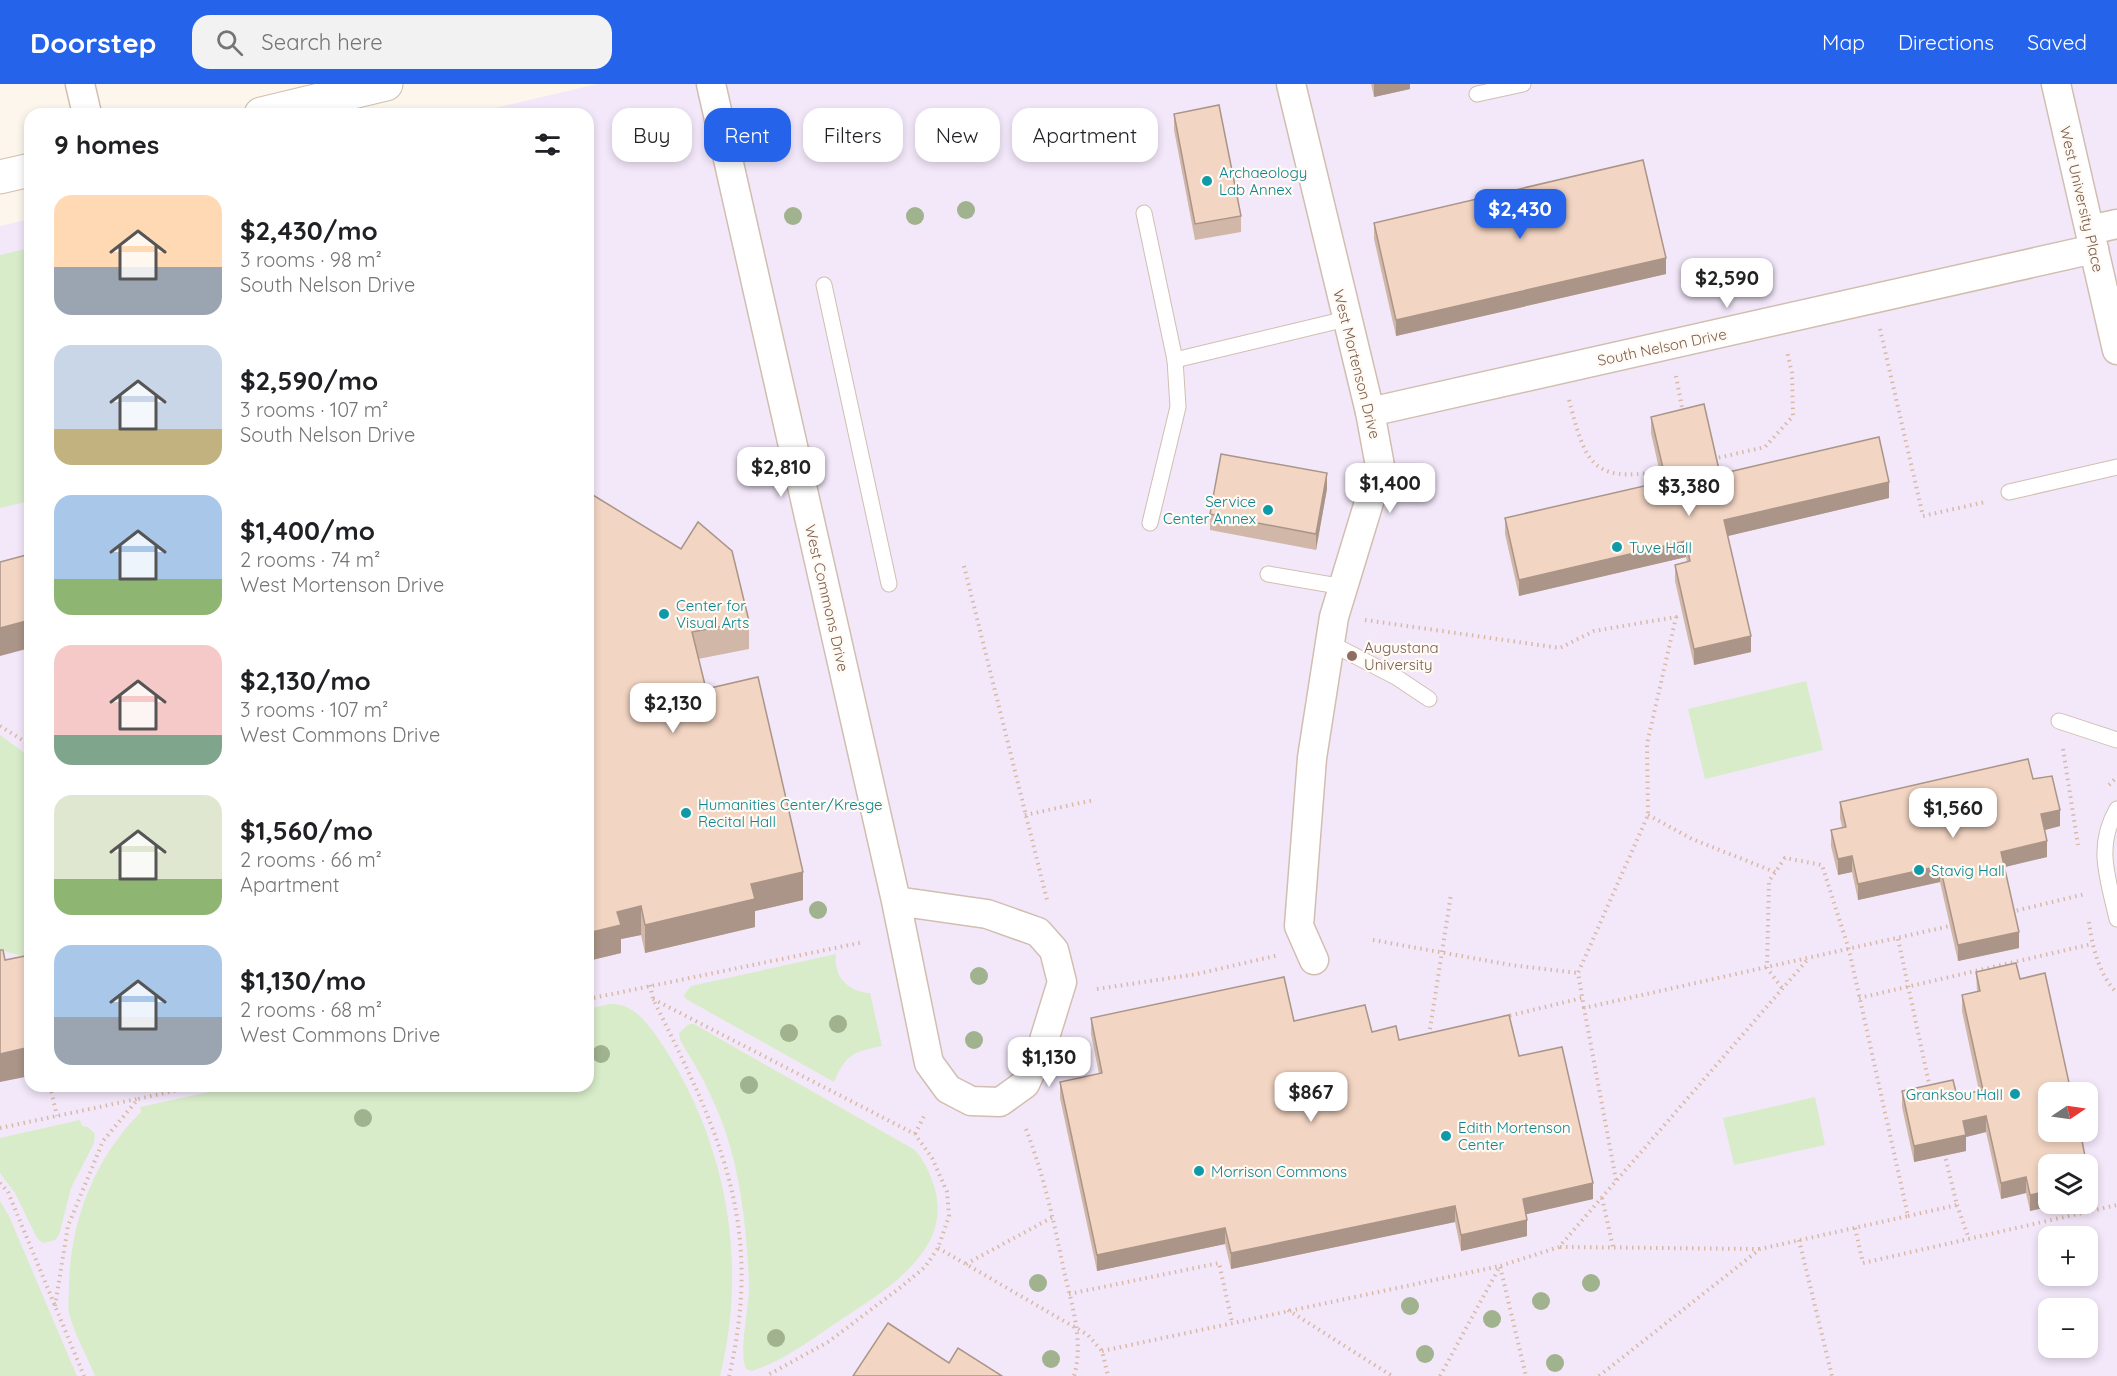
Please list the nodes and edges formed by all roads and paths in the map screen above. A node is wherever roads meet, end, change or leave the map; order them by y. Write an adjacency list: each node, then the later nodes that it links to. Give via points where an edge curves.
1 (80, 84): 8 (street)
2 (386, 84): 9 (street)
3 (711, 84): 50 (street, West Commons Drive)
4 (1292, 84): 16 (street, West Mortenson Drive)
5 (1523, 84): 7 (lane)
6 (2056, 84): 14 (street, West University Place)
7 (1478, 94)
8 (86, 108)
9 (286, 108)
10 (24, 171): 11 (street)
11 (0, 177)
12 (1144, 213): 20 (lane)
13 (2117, 224): 14 (street, South Nelson Drive)
14 (2092, 239): 17 (street, South Nelson Drive); 19 (street, West University Place)
15 (824, 285): 33 (lane)
16 (1346, 319): 20 (lane); 23 (street, West Mortenson Drive)
17 (1780, 322): 21 (street, South Nelson Drive); 25 (path, via 1792,373 1793,416 1765,447)
18 (1882, 343): 29 (path, via 1923,516)
19 (2117, 350)
20 (1175, 360): 30 (lane, via 1178,406)
21 (1562, 370): 23 (street, South Nelson Drive); 27 (path, via 1581,446 1594,465 1618,476)
22 (1679, 391): 24 (path)
23 (1370, 412): 34 (street, West Mortenson Drive, via 1380,466)
24 (1685, 425)
25 (1713, 460)
26 (2117, 467): 28 (lane)
27 (1660, 471)
28 (2009, 492)
29 (1986, 502)
30 (1150, 523)
31 (964, 566): 43 (path)
32 (1268, 574): 34 (lane)
33 (889, 584)
34 (1344, 587): 35 (street, West Mortenson Drive)
35 (1332, 630): 36 (lane); 44 (path, via 1560,648 1594,631 1676,617 1647,744); 62 (street, West Mortenson Drive, via 1312,758 1299,926)
36 (1429, 699)
37 (2059, 721): 39 (lane); 45 (path)
38 (0, 726): 40 (path)
39 (2117, 740)
40 (24, 741)
41 (1094, 800): 43 (path)
42 (2117, 809): 52 (lane, via 2109,823 2103,858)
43 (1025, 815): 49 (path)
44 (1648, 815): 46 (path, via 1692,839); 64 (path)
45 (2078, 846)
46 (1775, 872): 58 (path, via 1785,858 1822,865); 63 (path, via 1769,881)
47 (1451, 894): 59 (path)
48 (2085, 894): 51 (path)
49 (1047, 900)
50 (896, 901): 50 (street, West Commons Drive, via 929,1063 948,1089 971,1101 1000,1102 1025,1084 1041,1050 1062,982 1054,950 1038,932 987,914)
51 (2011, 912)
52 (2117, 919)
53 (1950, 926): 54 (path)
54 (1898, 939): 58 (path); 66 (path)
55 (1373, 940): 59 (path)
56 (864, 942): 65 (path)
57 (2092, 944): 66 (path)
58 (1849, 950): 61 (path); 71 (path)
59 (1442, 953): 64 (path); 75 (path, via 1429,1036)
60 (1280, 955): 68 (path, via 1197,974)
61 (1808, 959): 63 (path); 67 (path)
62 (1314, 960)
63 (1767, 968): 67 (path); 73 (path)
64 (1578, 973): 70 (path)
65 (650, 985): 69 (path); 72 (path)
66 (1909, 986): 71 (path); 76 (path)
67 (1782, 988): 86 (path)
68 (1097, 989)
69 (594, 998)
70 (1582, 998): 73 (path); 74 (path)
71 (1859, 998): 91 (path)
72 (653, 999): 84 (path); 109 (path, via 701,1096 732,1183 740,1229 742,1304)
73 (1584, 1008): 86 (path)
74 (1494, 1020)
75 (1440, 1034)
76 (1931, 1089)
77 (51, 1092): 81 (path)
78 (169, 1092): 79 (path)
79 (138, 1099): 81 (path); 103 (path, via 103,1141 86,1177 68,1226)
80 (925, 1114): 84 (path)
81 (57, 1116): 82 (path)
82 (0, 1128)
83 (1026, 1129): 92 (path, via 1044,1176)
84 (915, 1134): 98 (path, via 932,1158 947,1192 949,1216)
85 (1945, 1155): 89 (path)
86 (1617, 1180): 88 (path)
87 (0, 1183): 103 (path, via 8,1192)
88 (1602, 1197): 96 (path); 97 (path)
89 (1957, 1205): 91 (path); 94 (path)
90 (2117, 1205): 94 (path)
91 (1908, 1216): 93 (path)
92 (1053, 1217): 100 (path); 102 (path)
93 (1855, 1228): 94 (path, via 1863,1263); 95 (path)
94 (1969, 1239)
95 (1799, 1240): 99 (path); 117 (path)
96 (1559, 1247): 97 (path); 101 (path)
97 (1613, 1247): 99 (path)
98 (938, 1248): 100 (path); 110 (path, via 925,1267 828,1342)
99 (1760, 1249): 116 (path)
100 (966, 1264): 106 (path)
101 (1500, 1266): 104 (path); 114 (path); 115 (path)
102 (1069, 1293): 105 (path, via 1219,1263); 106 (path)
103 (55, 1306): 108 (path)
104 (1288, 1309): 105 (path); 113 (path)
105 (1232, 1322): 107 (path)
106 (1077, 1329): 107 (path); 111 (path, via 1079,1359)
107 (1102, 1351): 112 (path)
108 (84, 1376)
109 (729, 1376)
110 (766, 1376)
111 (1074, 1376)
112 (1108, 1376)
113 (1392, 1376)
114 (1440, 1376)
115 (1526, 1376)
116 (1599, 1376)
117 (1832, 1376)

